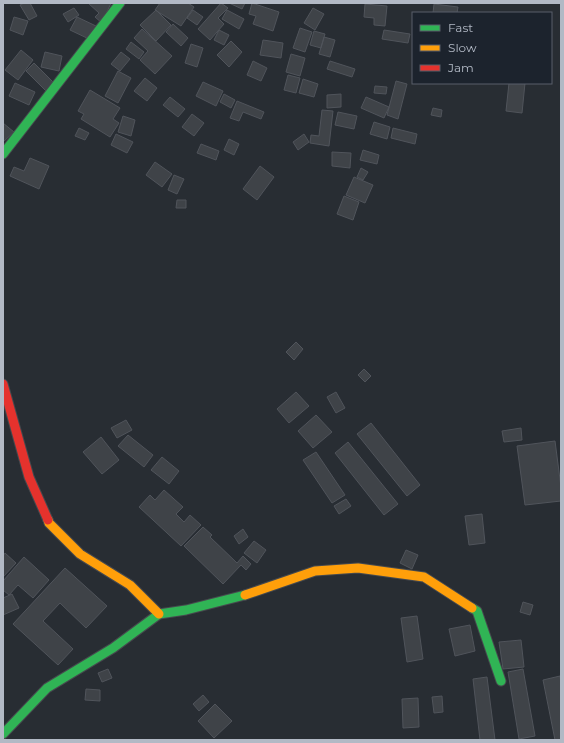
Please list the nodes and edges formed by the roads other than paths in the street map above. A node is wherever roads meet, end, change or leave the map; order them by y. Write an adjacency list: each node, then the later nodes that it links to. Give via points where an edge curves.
1 (120, 3): 2 (street)
2 (3, 154)
3 (3, 384): 4 (street, via 29,477 49,523 80,554 130,585)
4 (159, 614): 5 (street, via 186,610 247,594 315,571 358,568 424,577 476,611); 6 (street, via 113,648 47,688)
5 (501, 681)
6 (3, 734)

